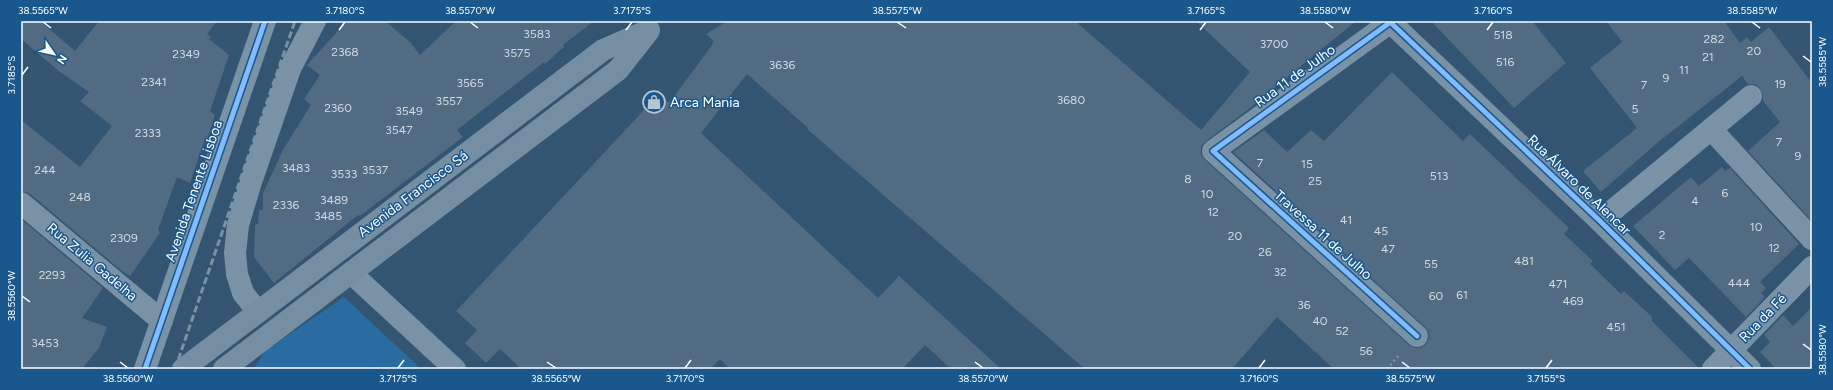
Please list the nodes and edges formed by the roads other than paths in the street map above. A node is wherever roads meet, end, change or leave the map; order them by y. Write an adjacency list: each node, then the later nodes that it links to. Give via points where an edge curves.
1 (265, 21): 14 (street, Avenida Tenente Lisboa)
2 (316, 21): 13 (street, via 290,69 238,225 235,253 237,274 243,293)
3 (1390, 21): 7 (street, Rua 11 de Julho); 9 (street, Rua Álvaro de Alencar)
4 (655, 26): 12 (main road, Avenida Francisco Sá, via 618,70); 13 (main road, Avenida Francisco Sá, via 603,50)
5 (1751, 96): 6 (street)
6 (1711, 129): 9 (street); 10 (street)
7 (1213, 151): 15 (street, Travessa 11 de Julho)
8 (21, 203): 14 (street, Rua Zulia Gadelha)
9 (1600, 220): 16 (street, Rua Álvaro de Alencar)
10 (1812, 239)
11 (1812, 267): 16 (street, Rua da Fé)
12 (351, 272): 17 (main road, Avenida Francisco Sá); 20 (street)
13 (258, 312): 19 (main road, Avenida Francisco Sá)
14 (162, 321): 18 (street, Avenida Tenente Lisboa)
15 (1417, 336)
16 (1731, 350): 21 (street, Rua da Fé); 22 (street, Rua Álvaro de Alencar)
17 (227, 367)
18 (144, 369)
19 (183, 369)
20 (455, 369)
21 (1713, 369)
22 (1750, 369)

